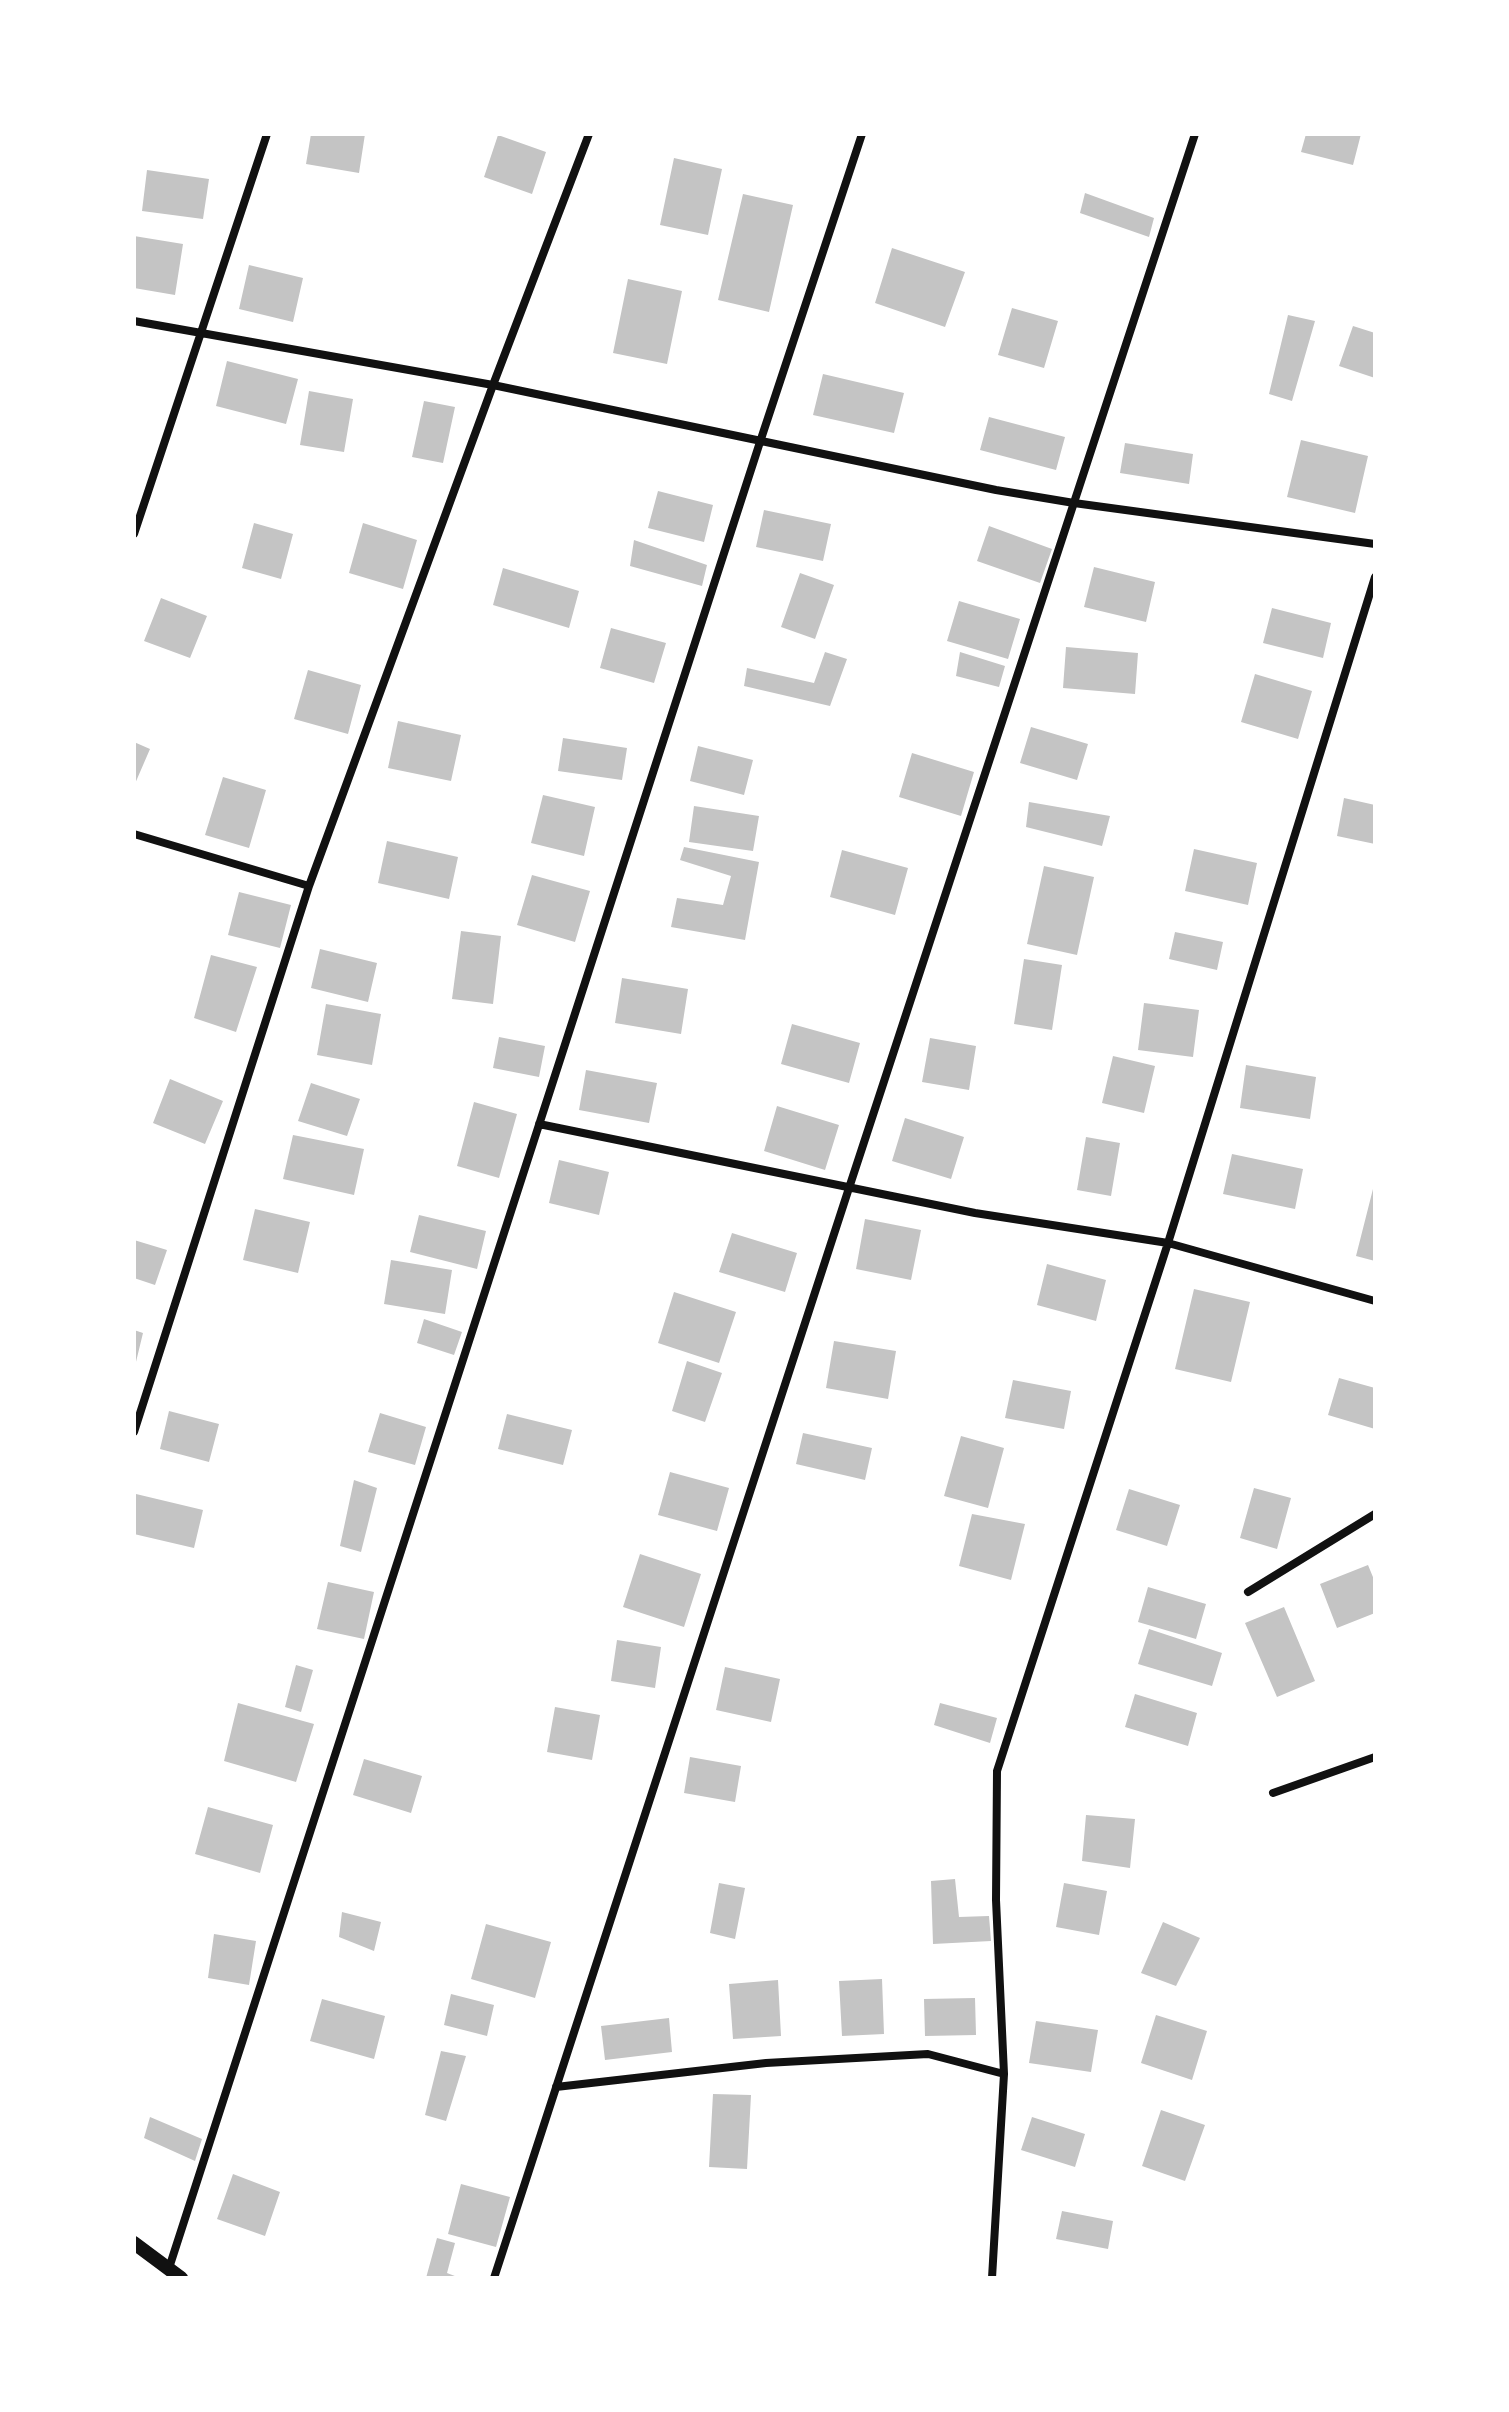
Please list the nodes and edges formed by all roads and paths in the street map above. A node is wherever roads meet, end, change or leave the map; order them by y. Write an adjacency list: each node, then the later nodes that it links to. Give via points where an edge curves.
1 (267, 134): 6 (street)
2 (589, 134): 7 (street)
3 (862, 134): 8 (street)
4 (1195, 134): 9 (street)
5 (134, 321): 6 (street)
6 (202, 334): 7 (street); 10 (street)
7 (493, 385): 8 (street); 14 (street)
8 (760, 442): 9 (street); 15 (street)
9 (1074, 503): 11 (street); 16 (street)
10 (134, 534)
11 (1375, 544)
12 (1375, 577): 17 (street)
13 (134, 834): 14 (street)
14 (309, 886): 19 (street)
15 (539, 1124): 16 (street); 27 (street)
16 (849, 1188): 17 (street); 25 (street)
17 (1168, 1243): 18 (street); 24 (street, via 997,1771)
18 (1375, 1301)
19 (134, 1432)
20 (1375, 1514): 21 (street)
21 (1248, 1592)
22 (1375, 1757): 23 (street)
23 (1273, 1793)
24 (1004, 2074): 25 (street, via 928,2054 766,2063); 30 (street)
25 (556, 2087): 29 (street)
26 (134, 2243): 27 (street)
27 (169, 2268): 28 (street)
28 (181, 2278)
29 (494, 2278)
30 (992, 2278)

